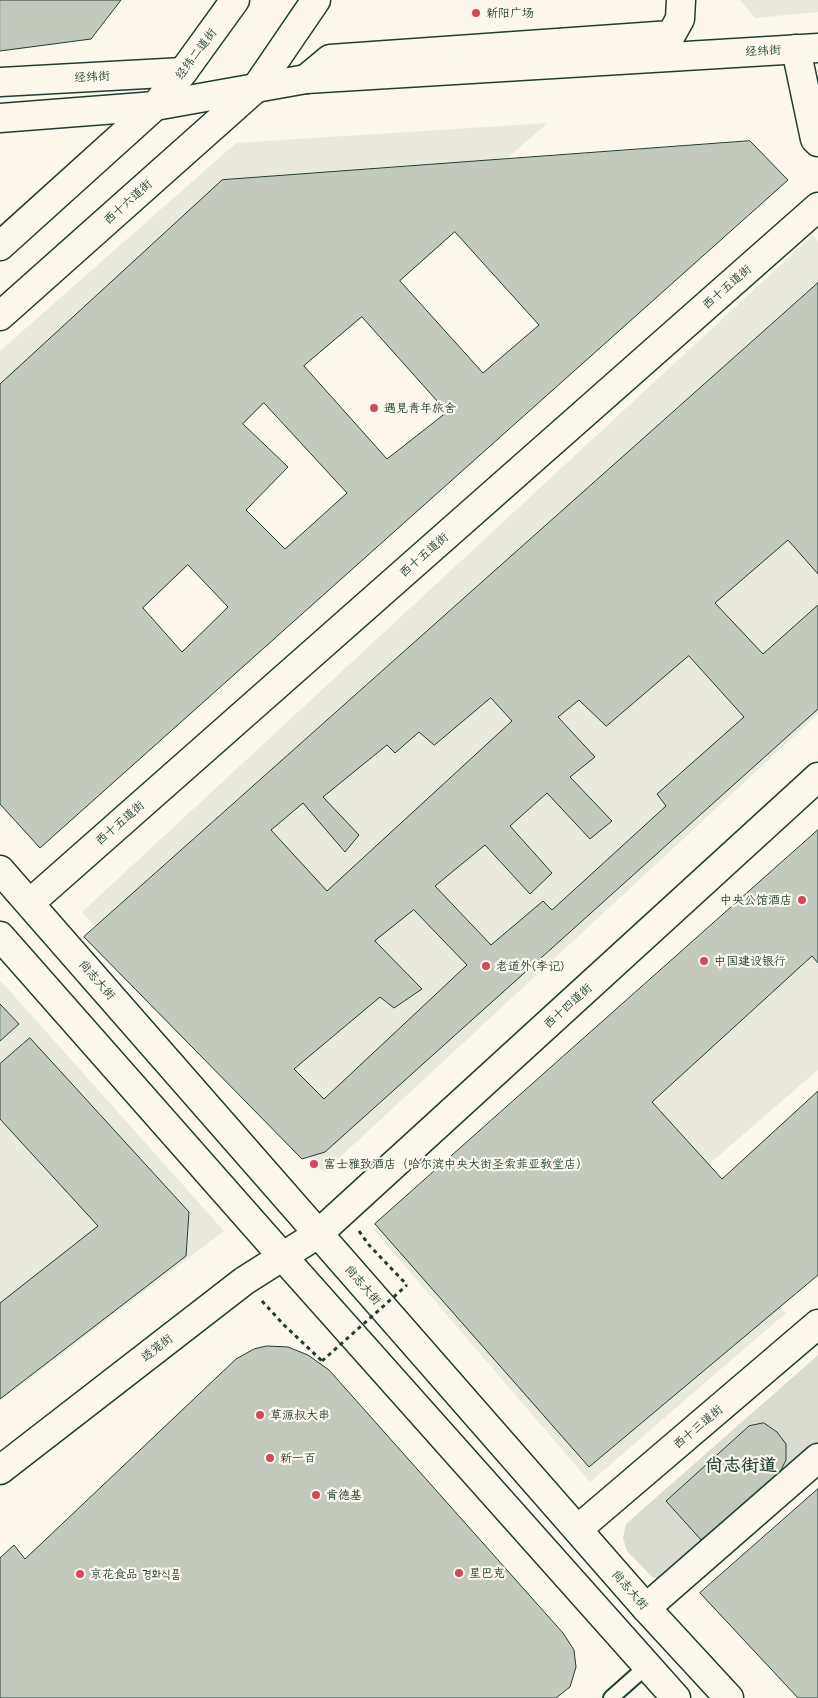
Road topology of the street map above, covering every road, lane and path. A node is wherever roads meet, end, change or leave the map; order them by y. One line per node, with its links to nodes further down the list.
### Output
1 (235, 0): 5 (main road, 经纬二道街)
2 (316, 0): 8 (main road)
3 (681, 0): 6 (main road)
4 (807, 49): 6 (main road, 经纬街); 11 (main road)
5 (183, 72): 7 (main road, 经纬街); 9 (main road, 经纬二道街)
6 (306, 79): 8 (main road, 经纬街)
7 (0, 82)
8 (256, 88): 9 (main road, 经纬街); 14 (main road, 西十六道街)
9 (154, 106): 10 (main road); 13 (main road)
10 (0, 118)
11 (818, 142)
12 (818, 207): 17 (main road, 西十五道街)
13 (0, 246)
14 (0, 316)
15 (818, 777): 19 (main road, 西十四道街)
16 (0, 870): 17 (main road, 尚志大街)
17 (30, 904): 19 (main road, 尚志大街)
18 (0, 936): 21 (main road)
19 (318, 1234): 21 (main road, 透笼街); 26 (main road, 尚志大街)
20 (369, 1245): 23 (path, bridge)
21 (283, 1257): 25 (main road, 透笼街); 28 (main road)
22 (818, 1324): 26 (main road, 西十三道街)
23 (284, 1325)
24 (818, 1458): 27 (main road)
25 (0, 1470)
26 (578, 1529): 27 (main road, 尚志大街)
27 (646, 1608): 31 (main road, 尚志大街)
28 (647, 1666): 29 (lane); 30 (main road)
29 (611, 1698)
30 (676, 1698)
31 (729, 1698)

